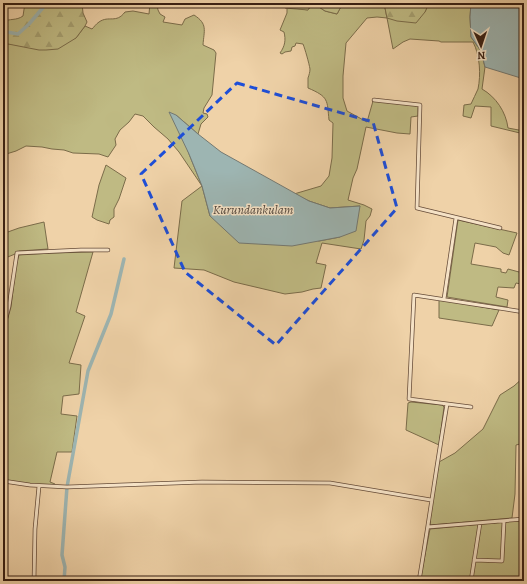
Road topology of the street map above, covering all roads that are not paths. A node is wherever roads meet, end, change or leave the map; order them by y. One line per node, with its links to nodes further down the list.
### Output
1 (374, 100): 2 (street)
2 (456, 218): 3 (street); 5 (street)
3 (500, 228)
4 (108, 250): 7 (street)
5 (444, 299): 6 (street); 8 (street)
6 (524, 312)
7 (3, 329)
8 (447, 404): 9 (street); 12 (street)
9 (471, 407)
10 (3, 481): 11 (street)
11 (40, 486): 12 (street); 18 (street)
12 (431, 500): 16 (street)
13 (524, 519): 14 (street)
14 (504, 521): 15 (street); 17 (street)
15 (480, 523): 16 (street); 17 (street)
16 (428, 527): 19 (street)
17 (474, 560): 20 (street)
18 (34, 581)
19 (419, 581)
20 (471, 581)

